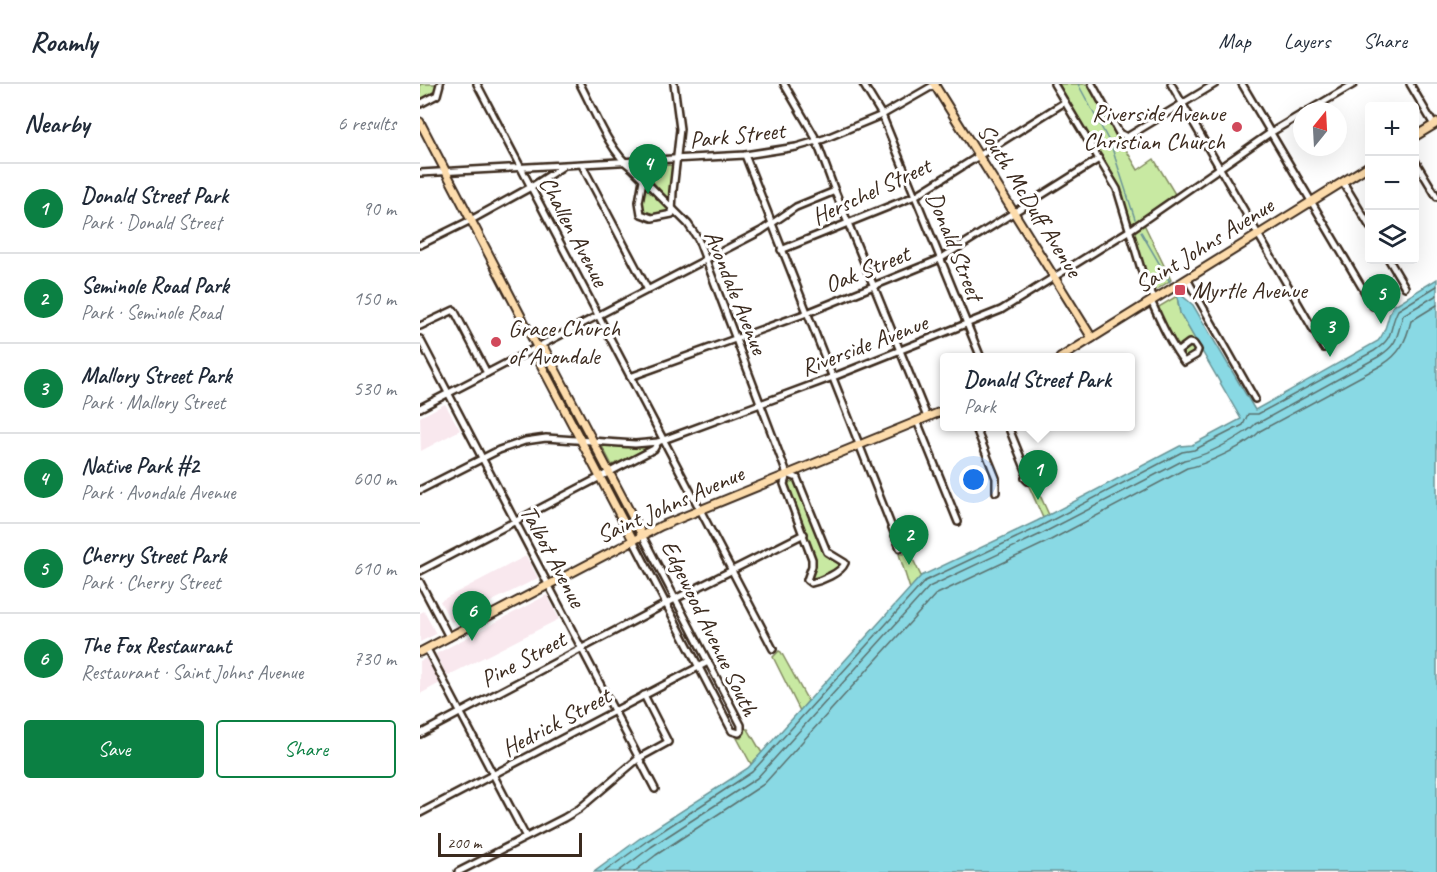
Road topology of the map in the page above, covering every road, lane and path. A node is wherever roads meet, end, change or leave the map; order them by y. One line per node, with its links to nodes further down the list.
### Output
1 (440, 84): 18 (street)
2 (477, 84): 35 (street, Challen Avenue)
3 (580, 84): 30 (street, Avondale Avenue)
4 (784, 84): 25 (street)
5 (863, 84): 19 (street, Donald Street)
6 (935, 84): 19 (street, Park Street); 27 (main road, South McDuff Avenue)
7 (1054, 84): 15 (street)
8 (1092, 84): 17 (street)
9 (1171, 84): 17 (street)
10 (1215, 84): 17 (street)
11 (1242, 84): 23 (street)
12 (1354, 84): 16 (street)
13 (1410, 84): 22 (street)
14 (672, 85): 28 (street)
15 (1065, 102): 27 (street, Herschel Street); 29 (street)
16 (1323, 102)
17 (1183, 103): 33 (street)
18 (420, 104)
19 (882, 115): 25 (street, Park Street); 43 (street, Donald Street)
20 (1293, 119): 23 (street, Riverside Avenue)
21 (420, 122): 38 (main road, Edgewood Avenue South)
22 (1435, 124): 24 (main road)
23 (1270, 133): 33 (street, Riverside Avenue); 45 (street)
24 (1419, 134)
25 (816, 142): 26 (street, Park Street); 42 (street)
26 (745, 155): 28 (street, Park Street); 51 (street)
27 (979, 156): 43 (street, Herschel Street); 47 (main road, South McDuff Avenue)
28 (677, 159): 30 (street, Park Street); 46 (street)
29 (1100, 159): 47 (street, Oak Street); 52 (street)
30 (624, 162): 31 (street, Park Street); 39 (street, Avondale Avenue)
31 (582, 165): 32 (street, Park Street); 63 (street)
32 (563, 166): 35 (street, Park Street); 41 (street)
33 (1220, 167): 52 (street, Riverside Avenue); 53 (street)
34 (1419, 167): 44 (street)
35 (520, 168): 38 (street, Park Street); 41 (street, Challen Avenue)
36 (1365, 168): 40 (main road, Saint Johns Avenue)
37 (420, 172): 38 (street, Park Street)
38 (446, 172): 49 (main road, Edgewood Avenue South)
39 (643, 180): 46 (street, Avondale Avenue); 46 (street)
40 (1343, 182): 45 (main road, Saint Johns Avenue); 48 (street)
41 (531, 186): 49 (street); 67 (street, Challen Avenue)
42 (835, 191): 50 (street); 51 (street)
43 (915, 196): 50 (street, Herschel Street); 57 (street, Donald Street)
44 (1437, 197)
45 (1311, 201): 53 (main road, Saint Johns Avenue); 65 (street)
46 (673, 210): 56 (street, Avondale Avenue)
47 (1014, 213): 57 (street, Oak Street); 59 (main road, South McDuff Avenue)
48 (1365, 219)
49 (471, 220): 54 (street); 73 (main road, Edgewood Avenue South)
50 (848, 223): 55 (street, Herschel Street); 61 (street)
51 (771, 224): 55 (street); 56 (street)
52 (1130, 230): 59 (street, Riverside Avenue); 64 (street)
53 (1259, 234): 60 (main road, Saint Johns Avenue); 74 (street)
54 (420, 245)
55 (781, 250): 66 (street)
56 (707, 259): 63 (street); 70 (street, Avondale Avenue)
57 (940, 259): 61 (street, Oak Street); 68 (street, Donald Street)
58 (1391, 264): 62 (street)
59 (1054, 277): 68 (street, Riverside Avenue); 71 (main road, South McDuff Avenue)
60 (1187, 279): 64 (main road, Saint Johns Avenue); 83 (street)
61 (874, 286): 66 (street, Oak Street); 75 (street)
62 (1405, 287)
63 (648, 290): 67 (street)
64 (1153, 300): 71 (main road, Saint Johns Avenue); 76 (street)
65 (1373, 306)
66 (807, 313): 70 (street, Oak Street); 81 (street)
67 (598, 316): 73 (street); 80 (street, Challen Avenue)
68 (967, 324): 75 (street, Riverside Avenue); 77 (street, Donald Street)
69 (420, 326): 79 (street)
70 (737, 338): 80 (street, Oak Street); 84 (street, Avondale Avenue)
71 (1092, 338): 78 (main road, Saint Johns Avenue)
72 (420, 339): 82 (street, Talbot Avenue)
73 (537, 347): 79 (street); 91 (main road, Edgewood Avenue South); 92 (main road, Edgewood Avenue South)
74 (1324, 348)
75 (900, 351): 81 (street, Riverside Avenue); 87 (street)
76 (1177, 352)
77 (979, 353)
78 (1067, 353)
79 (487, 373): 82 (street)
80 (630, 377): 93 (street, Challen Avenue)
81 (833, 377): 84 (street, Riverside Avenue); 94 (street)
82 (448, 394): 85 (street); 95 (street, Talbot Avenue)
83 (1255, 399)
84 (761, 404): 93 (street, Riverside Avenue); 98 (street, Avondale Avenue)
85 (420, 408)
86 (940, 412): 87 (main road, Saint Johns Avenue)
87 (927, 417): 88 (main road, Saint Johns Avenue)
88 (917, 421): 94 (main road, Saint Johns Avenue); 104 (street)
89 (977, 431): 101 (street)
90 (1010, 431): 97 (street)
91 (580, 439): 92 (street); 95 (street); 99 (main road, Edgewood Avenue South)
92 (592, 441): 93 (street); 96 (main road, Edgewood Avenue South)
93 (661, 441): 96 (street, Riverside Avenue); 102 (street, Challen Avenue)
94 (860, 445): 98 (main road, Saint Johns Avenue); 108 (street)
95 (482, 458): 100 (street); 103 (street, Talbot Avenue)
96 (608, 472): 99 (street, Riverside Avenue); 106 (main road, Edgewood Avenue South)
97 (1027, 473)
98 (788, 474): 102 (main road, Saint Johns Avenue); 105 (street); 105 (street)
99 (600, 477): 103 (street, Riverside Avenue); 107 (main road, Edgewood Avenue South)
100 (420, 490)
101 (996, 492)
102 (700, 509): 106 (main road, Saint Johns Avenue); 110 (street, Challen Avenue)
103 (514, 520): 109 (street, Riverside Avenue); 112 (street, Talbot Avenue)
104 (958, 522)
105 (804, 534): 110 (street, Pine Street)
106 (642, 535): 107 (main road, Saint Johns Avenue); 113 (street, Edgewood Avenue South)
107 (633, 540): 112 (main road, Saint Johns Avenue); 114 (street, Edgewood Avenue South)
108 (900, 548)
109 (420, 571)
110 (732, 571): 113 (street, Pine Street); 117 (street, Challen Avenue)
111 (420, 582): 115 (street)
112 (548, 585): 115 (main road, Saint Johns Avenue); 116 (street, Talbot Avenue)
113 (675, 599): 114 (street, Pine Street); 119 (street, Edgewood Avenue South)
114 (666, 605): 116 (street, Pine Street); 120 (street, Edgewood Avenue South)
115 (449, 637): 118 (main road, Saint Johns Avenue)
116 (582, 649): 122 (street, Talbot Avenue); 123 (street, Pine Street)
117 (773, 649)
118 (423, 650): 123 (street)
119 (708, 662): 120 (street, Hedrick Street); 120 (street, Edgewood Avenue South)
120 (699, 667): 121 (street, Hedrick Street)
121 (644, 695): 122 (street, Hedrick Street); 125 (street)
122 (614, 711): 125 (street, Talbot Avenue); 126 (street, Hedrick Street)
123 (460, 713): 124 (street, Pine Street); 126 (street)
124 (420, 734)
125 (639, 758): 127 (street, Talbot Avenue); 129 (street)
126 (493, 775): 128 (street, Hedrick Street); 129 (street)
127 (655, 789)
128 (420, 813)
129 (526, 837): 130 (street)
130 (458, 872)

